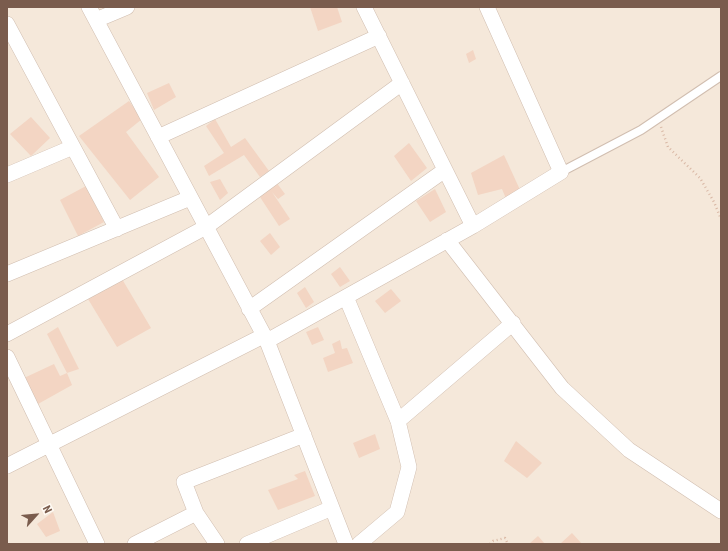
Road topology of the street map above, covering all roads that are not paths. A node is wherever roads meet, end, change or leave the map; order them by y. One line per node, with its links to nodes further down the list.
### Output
1 (127, 7): 4 (street)
2 (364, 7): 6 (street)
3 (487, 7): 12 (street)
4 (92, 13): 9 (street)
5 (7, 24): 10 (street)
6 (379, 36): 8 (street); 9 (street)
7 (721, 76): 12 (lane)
8 (402, 83): 11 (street); 16 (street)
9 (158, 137): 14 (street)
10 (73, 147): 13 (street); 17 (street)
11 (445, 170): 15 (street); 21 (street)
12 (561, 172): 15 (street)
13 (7, 175)
14 (190, 198): 16 (street); 17 (street)
15 (472, 226): 18 (street)
16 (206, 227): 21 (street); 23 (street)
17 (117, 229): 19 (street)
18 (447, 240): 20 (street); 22 (street)
19 (7, 274)
20 (346, 297): 24 (street); 26 (street)
21 (249, 309): 24 (street)
22 (513, 323): 26 (street); 31 (street)
23 (7, 334)
24 (265, 339): 27 (street); 28 (street)
25 (7, 357): 28 (street)
26 (398, 421): 38 (street)
27 (304, 435): 30 (street); 32 (street)
28 (49, 445): 29 (street); 33 (street)
29 (7, 466)
30 (332, 508): 36 (street); 37 (street)
31 (721, 511)
32 (196, 513): 34 (street); 35 (street)
33 (96, 544)
34 (136, 544)
35 (217, 544)
36 (247, 544)
37 (346, 544)
38 (359, 544)

